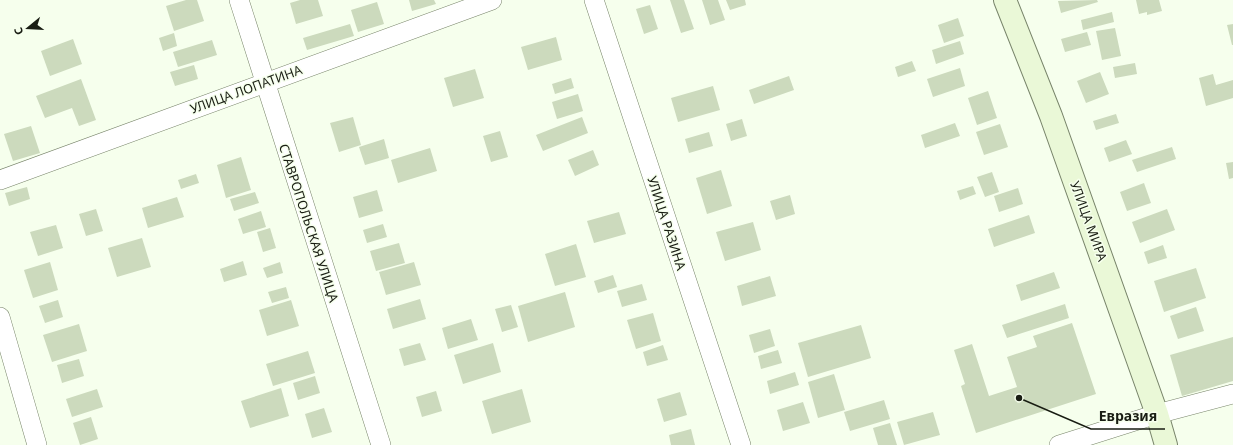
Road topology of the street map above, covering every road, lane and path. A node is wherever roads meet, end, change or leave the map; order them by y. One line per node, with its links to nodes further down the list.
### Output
1 (239, 0): 5 (street, СТАВРОПОЛЬСКАЯ УЛИЦА)
2 (492, 0): 5 (street, УЛИЦА ЛОПАТИНА)
3 (594, 0): 12 (street, УЛИЦА РАЗИНА)
4 (1005, 0): 9 (main road, УЛИЦА МИРА)
5 (264, 82): 6 (street, УЛИЦА ЛОПАТИНА); 11 (street, СТАВРОПОЛЬСКАЯ УЛИЦА)
6 (0, 180)
7 (0, 317): 10 (street)
8 (1233, 394): 9 (street)
9 (1157, 414): 13 (street); 14 (main road, УЛИЦА МИРА)
10 (37, 445)
11 (381, 445)
12 (741, 445)
13 (1059, 445)
14 (1166, 445)

